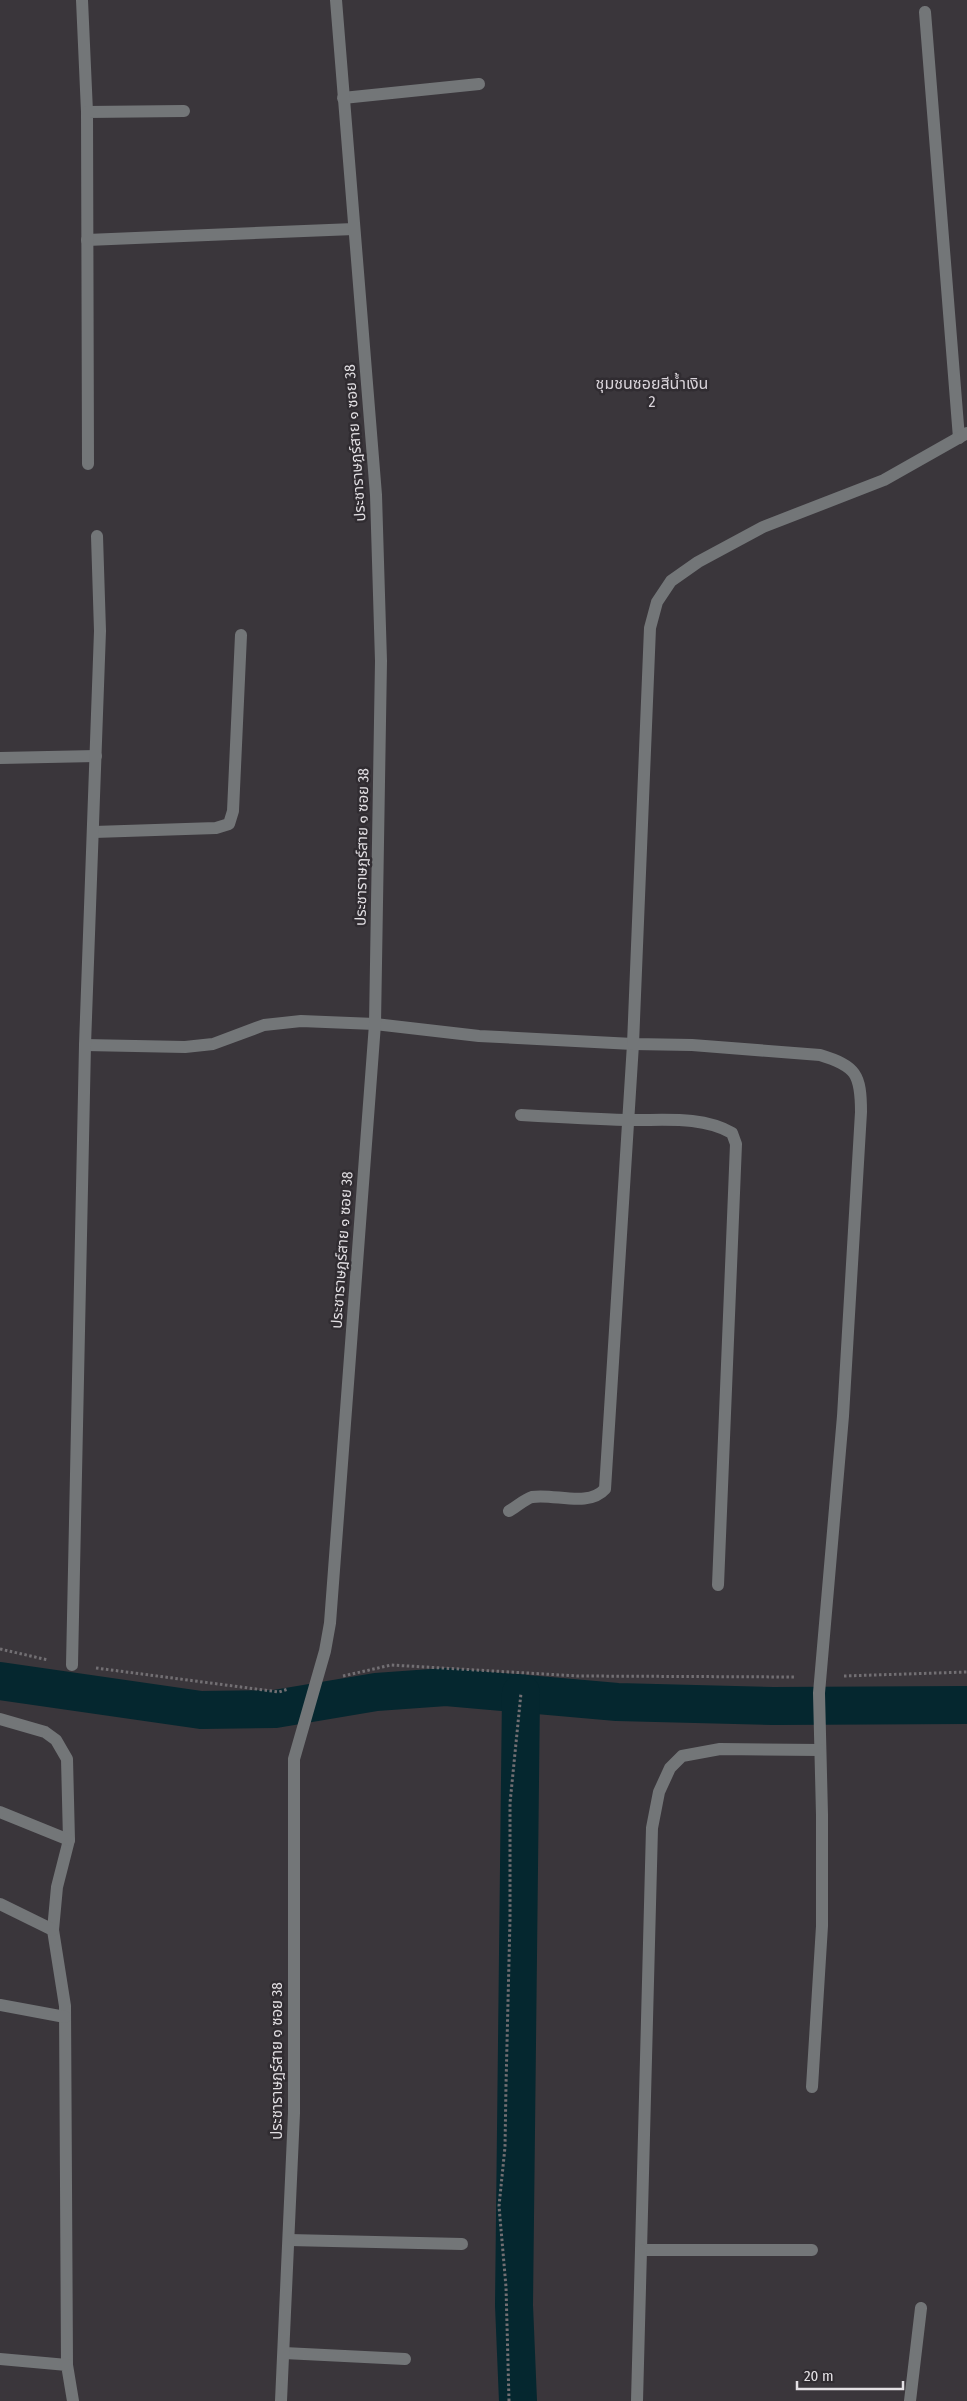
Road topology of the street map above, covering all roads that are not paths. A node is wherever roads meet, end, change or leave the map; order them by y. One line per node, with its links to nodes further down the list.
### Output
1 (82, 0): 7 (street)
2 (336, 0): 5 (street, ประชาราษฎร์สาย ๑ ซอย 38)
3 (925, 12): 10 (street)
4 (479, 84): 5 (street)
5 (343, 98): 8 (street, ประชาราษฎร์สาย ๑ ซอย 38)
6 (184, 110): 7 (street)
7 (86, 112): 9 (street)
8 (354, 229): 9 (street); 17 (street, ประชาราษฎร์สาย ๑ ซอย 38)
9 (87, 240): 11 (street)
10 (963, 435): 18 (street)
11 (88, 464)
12 (97, 536): 14 (street)
13 (241, 635): 16 (street)
14 (96, 756): 15 (street); 16 (street)
15 (0, 758)
16 (94, 832): 19 (street)
17 (375, 1024): 18 (street); 19 (street); 34 (street, ประชาราษฎร์สาย ๑ ซอย 38)
18 (633, 1044): 21 (street); 26 (street)
19 (85, 1045): 24 (street)
20 (521, 1115): 21 (street)
21 (628, 1120): 22 (street); 23 (street)
22 (509, 1511)
23 (718, 1585)
24 (72, 1665)
25 (0, 1719): 28 (street)
26 (820, 1750): 33 (street); 36 (street)
27 (0, 1812): 28 (street)
28 (69, 1840): 30 (street)
29 (0, 1904): 30 (street)
30 (53, 1930): 32 (street)
31 (0, 2006): 32 (street)
32 (65, 2017): 42 (street)
33 (812, 2087)
34 (288, 2240): 35 (street); 39 (street, ประชาราษฎร์สาย ๑ ซอย 38)
35 (462, 2244)
36 (641, 2250): 37 (street); 45 (street)
37 (812, 2250)
38 (921, 2308): 46 (street)
39 (284, 2353): 41 (street); 44 (street, ประชาราษฎร์สาย ๑ ซอย 38)
40 (0, 2359): 42 (street)
41 (405, 2359)
42 (67, 2365): 43 (street)
43 (73, 2401)
44 (281, 2401)
45 (637, 2401)
46 (910, 2401)

